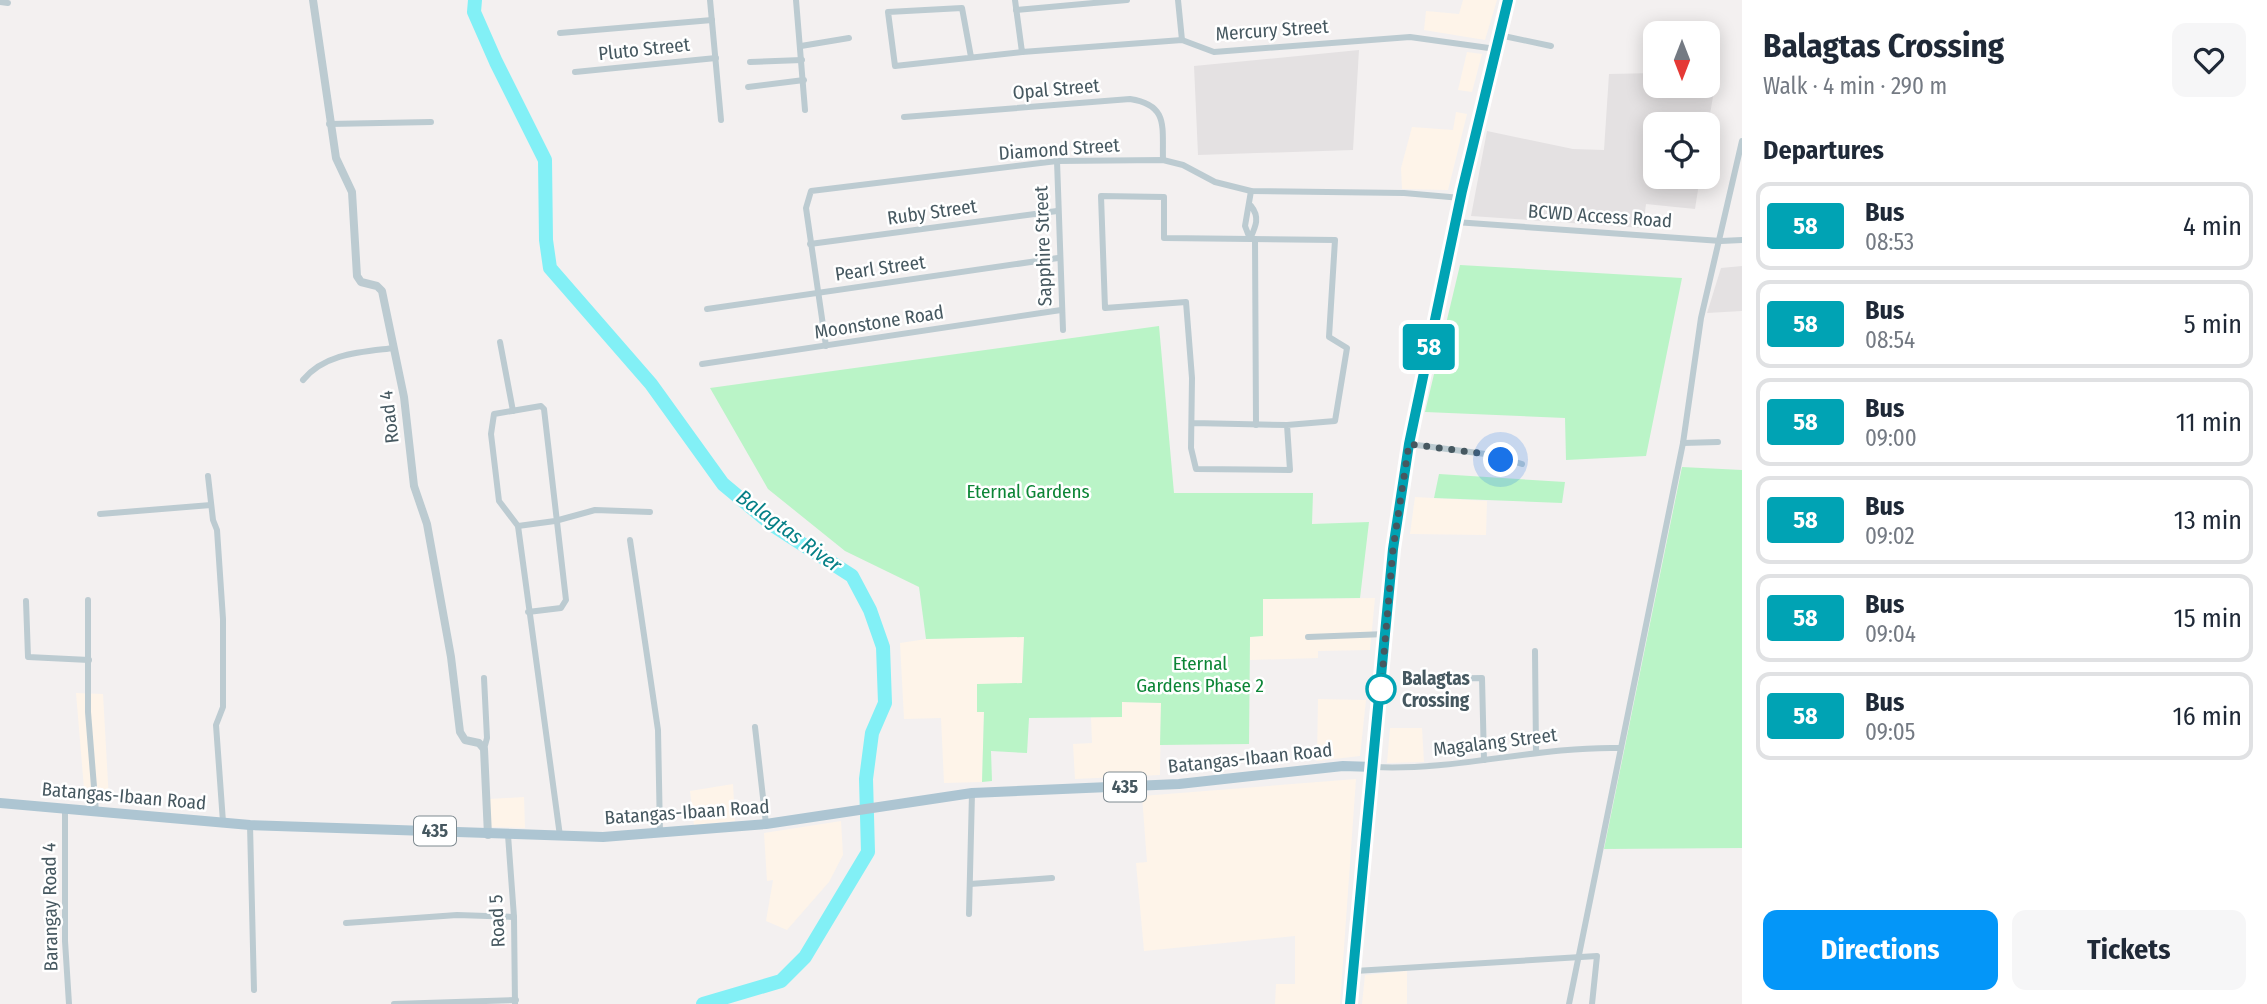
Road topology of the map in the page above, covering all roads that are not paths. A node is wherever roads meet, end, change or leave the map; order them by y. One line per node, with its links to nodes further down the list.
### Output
1 (313, 0): 29 (street, Road 4)
2 (710, 0): 9 (street)
3 (796, 0): 14 (street)
4 (1015, 0): 8 (street)
5 (1127, 0): 8 (street)
6 (1178, 0): 13 (street)
7 (1508, 0): 11 (main road)
8 (1016, 10): 17 (street)
9 (712, 20): 10 (street); 19 (street)
10 (560, 33)
11 (1499, 35): 15 (street); 16 (main road)
12 (849, 38): 14 (street)
13 (1182, 40): 16 (street, Mercury Street); 17 (street, Mercury Street)
14 (801, 46): 20 (street)
15 (1551, 46)
16 (1496, 49): 34 (main road)
17 (1022, 52): 18 (street, Mercury Street)
18 (971, 57): 18 (street, Mercury Street)
19 (716, 58): 22 (street, Pluto Street); 27 (street)
20 (802, 60): 21 (street); 23 (street)
21 (750, 62)
22 (575, 72)
23 (804, 80): 24 (street); 25 (street)
24 (748, 88)
25 (806, 110)
26 (904, 117): 31 (street, Opal Street)
27 (721, 120)
28 (431, 122): 29 (street)
29 (329, 124): 48 (street, Road 4)
30 (1742, 141): 39 (street)
31 (1163, 160): 32 (street, Diamond Street); 33 (street, Diamond Street)
32 (1057, 161): 35 (street, Sapphire Street); 40 (street, Diamond Street)
33 (1251, 191): 34 (street, Diamond Street); 37 (street)
34 (1461, 198): 36 (main road)
35 (1057, 211): 40 (street, Ruby Street); 41 (street, Sapphire Street)
36 (1455, 222): 39 (street, BCWD Access Road); 57 (main road)
37 (1252, 239): 52 (street); 53 (street); 54 (street)
38 (1742, 240): 39 (street, BCWD Access Road)
39 (1721, 241): 56 (street)
40 (810, 244): 42 (street, Diamond Street)
41 (1058, 258): 42 (street, Pearl Street); 44 (street, Sapphire Street)
42 (818, 293): 43 (street, Pearl Street); 47 (street, Diamond Street)
43 (707, 309)
44 (1061, 310): 45 (street, Sapphire Street); 47 (street, Moonstone Road)
45 (1063, 330)
46 (500, 342): 51 (street)
47 (826, 346): 49 (street, Moonstone Road)
48 (394, 348): 50 (street); 77 (street, Road 4)
49 (702, 364)
50 (303, 380)
51 (513, 411): 63 (street); 64 (street)
52 (1193, 423): 53 (street); 54 (street)
53 (1256, 425): 54 (street)
54 (1287, 425)
55 (1718, 442): 56 (street)
56 (1683, 443): 76 (street)
57 (1409, 444): 58 (street); 69 (main road)
58 (1522, 464)
59 (208, 476): 60 (street)
60 (211, 505): 62 (street); 85 (street)
61 (650, 512): 63 (street)
62 (100, 514)
63 (555, 521): 64 (street); 68 (street)
64 (518, 526): 68 (street)
65 (630, 540): 88 (street)
66 (88, 600): 72 (street)
67 (26, 601): 72 (street)
68 (528, 612): 91 (street)
69 (1386, 634): 70 (street); 80 (main road)
70 (1308, 637)
71 (1535, 651): 78 (street)
72 (89, 660): 84 (street)
73 (484, 678): 77 (street)
74 (1427, 678): 79 (street)
75 (755, 727): 86 (street)
76 (1620, 748): 78 (street, Magalang Street); 97 (street)
77 (484, 749): 89 (street)
78 (1536, 752): 79 (street, Magalang Street)
79 (1484, 760): 80 (street, Magalang Street)
80 (1374, 766): 81 (main road, Batangas-Ibaan Road / 435); 98 (main road)
81 (972, 793): 86 (main road, Batangas-Ibaan Road / 435); 93 (street)
82 (0, 803): 83 (main road, Batangas-Ibaan Road / 435)
83 (65, 810): 84 (main road, Batangas-Ibaan Road / 435); 101 (street, Barangay Road 4)
84 (96, 812): 85 (main road, Batangas-Ibaan Road / 435)
85 (223, 822): 87 (main road, Batangas-Ibaan Road / 435)
86 (765, 824): 88 (main road, Batangas-Ibaan Road / 435)
87 (250, 825): 89 (main road, Batangas-Ibaan Road / 435); 99 (street)
88 (660, 834): 91 (main road, Batangas-Ibaan Road / 435)
89 (488, 835): 90 (main road, Batangas-Ibaan Road / 435)
90 (508, 835): 91 (main road, Batangas-Ibaan Road / 435); 95 (street, Road 5)
91 (560, 836)
92 (1052, 878): 93 (street)
93 (970, 884): 94 (street)
94 (969, 914)
95 (514, 917): 96 (street); 100 (street, Road 5)
96 (346, 923)
97 (1579, 956): 98 (street); 104 (street); 105 (street)
98 (1355, 971): 103 (main road)
99 (254, 990)
100 (515, 1002): 102 (street)
101 (69, 1004)
102 (394, 1004)
103 (1350, 1004)
104 (1569, 1004)
105 (1592, 1004)

